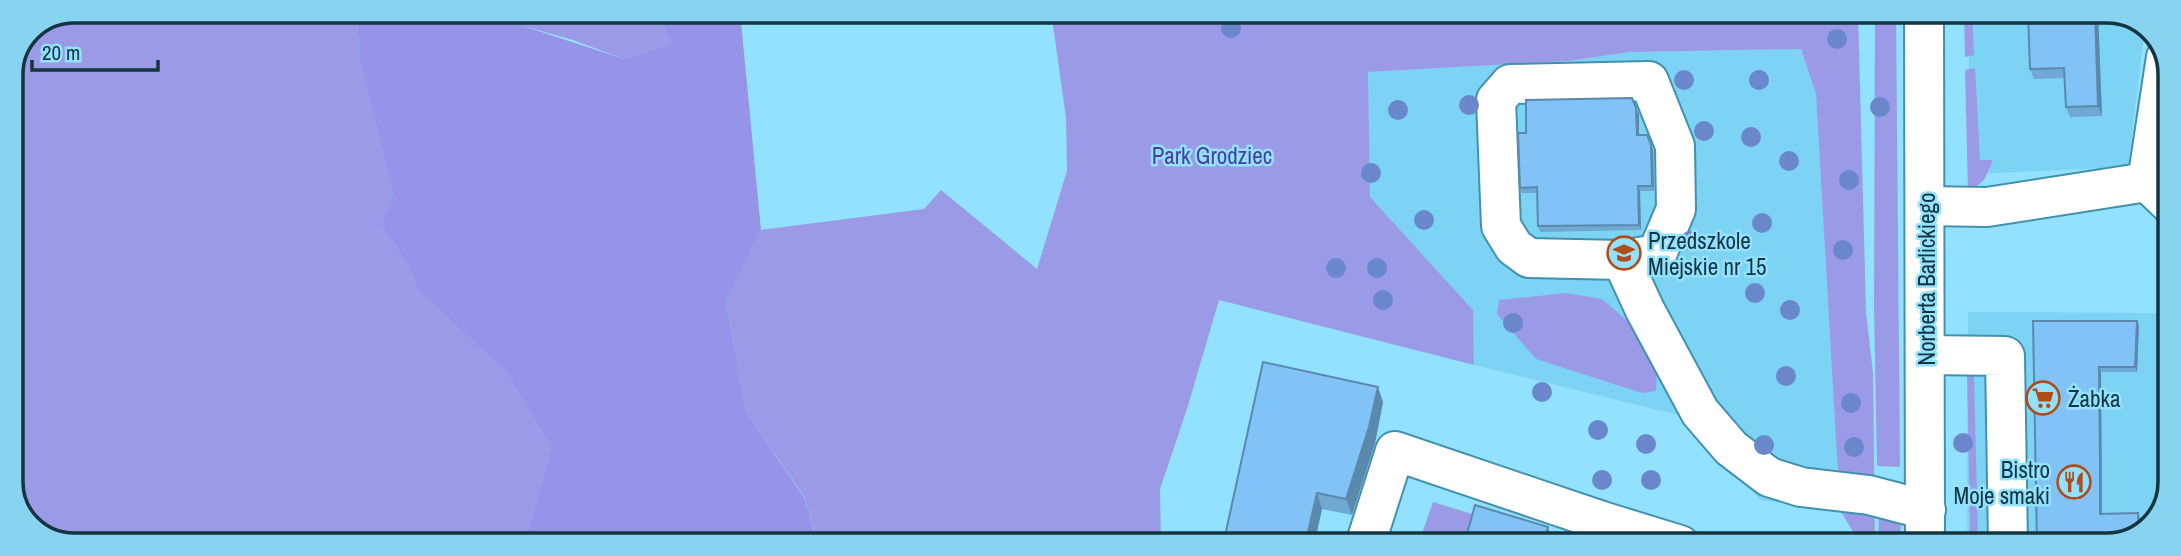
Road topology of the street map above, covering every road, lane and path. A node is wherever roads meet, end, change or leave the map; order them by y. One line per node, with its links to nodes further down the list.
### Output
1 (1924, 23): 3 (street, Norberta Barlickiego)
2 (2158, 193): 3 (street)
3 (1926, 206): 5 (street, Norberta Barlickiego)
4 (1622, 260): 4 (street); 6 (street)
5 (1926, 355): 6 (street, Norberta Barlickiego); 9 (street)
6 (1925, 528)
7 (1369, 533): 8 (street)
8 (1598, 533)
9 (2008, 533)

